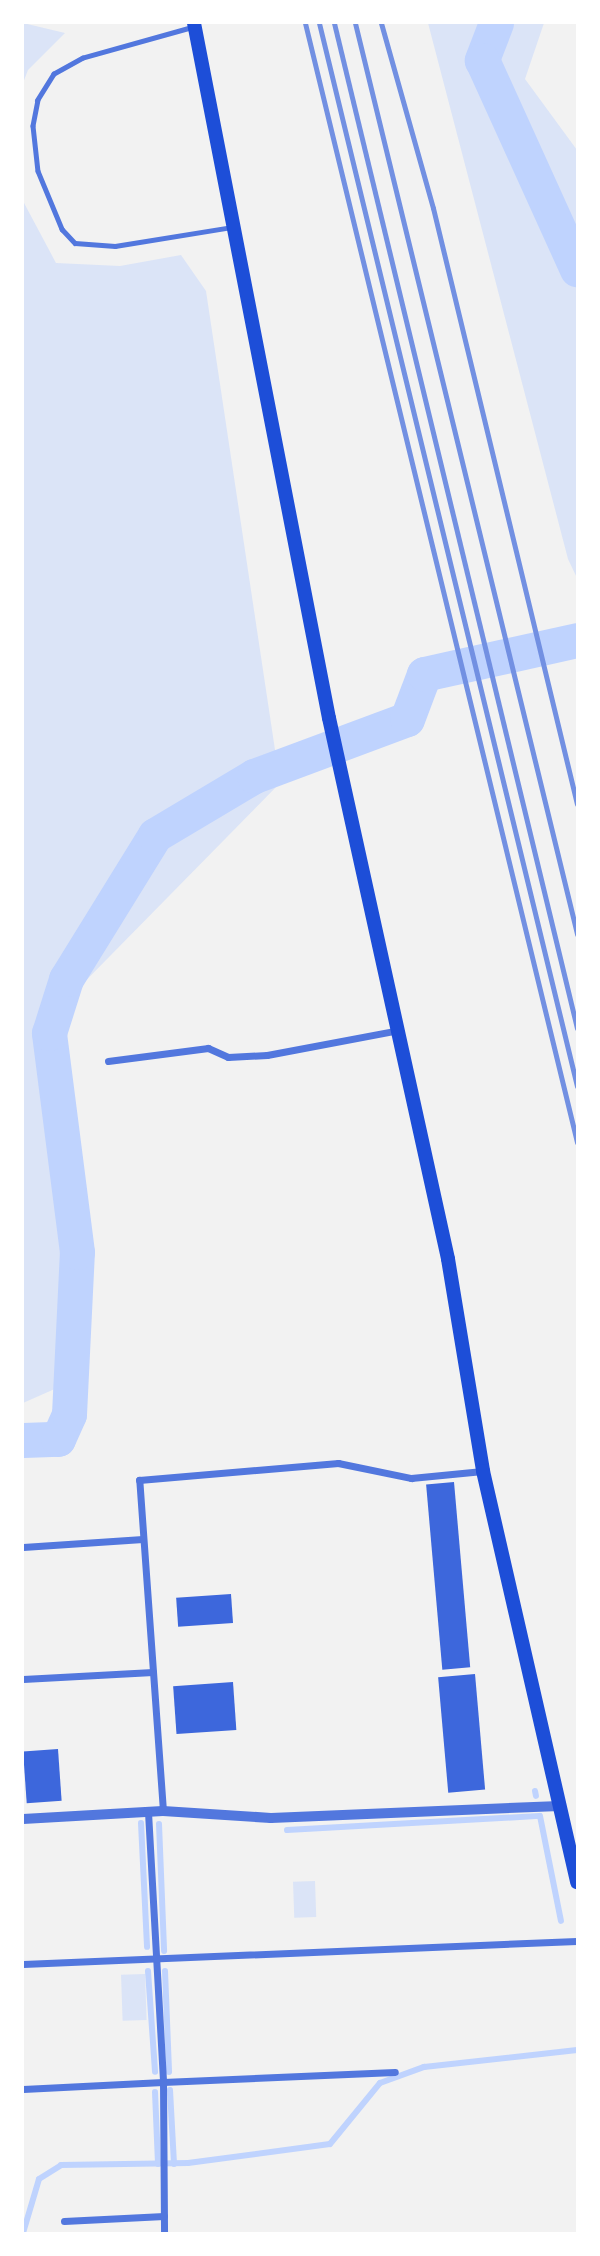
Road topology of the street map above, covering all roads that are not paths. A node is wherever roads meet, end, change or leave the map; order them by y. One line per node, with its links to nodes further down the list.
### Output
1 (194, 25): 2 (highway); 2 (lane)
2 (232, 227): 3 (highway)
3 (399, 1030): 4 (street); 5 (highway)
4 (108, 1061)
5 (483, 1471): 6 (street); 10 (highway)
6 (143, 1539): 7 (street); 8 (street)
7 (23, 1546)
8 (153, 1672): 9 (street); 11 (street)
9 (23, 1679)
10 (560, 1806): 11 (street); 14 (highway)
11 (163, 1811): 12 (street)
12 (148, 1812): 13 (street); 16 (street)
13 (23, 1819)
14 (577, 1882)
15 (577, 1941): 16 (street)
16 (156, 1958): 17 (street); 19 (street)
17 (23, 1964)
18 (395, 2072): 19 (street)
19 (163, 2082): 20 (street); 21 (street)
20 (23, 2090)
21 (164, 2216): 22 (street); 23 (street)
22 (64, 2221)
23 (164, 2233)

